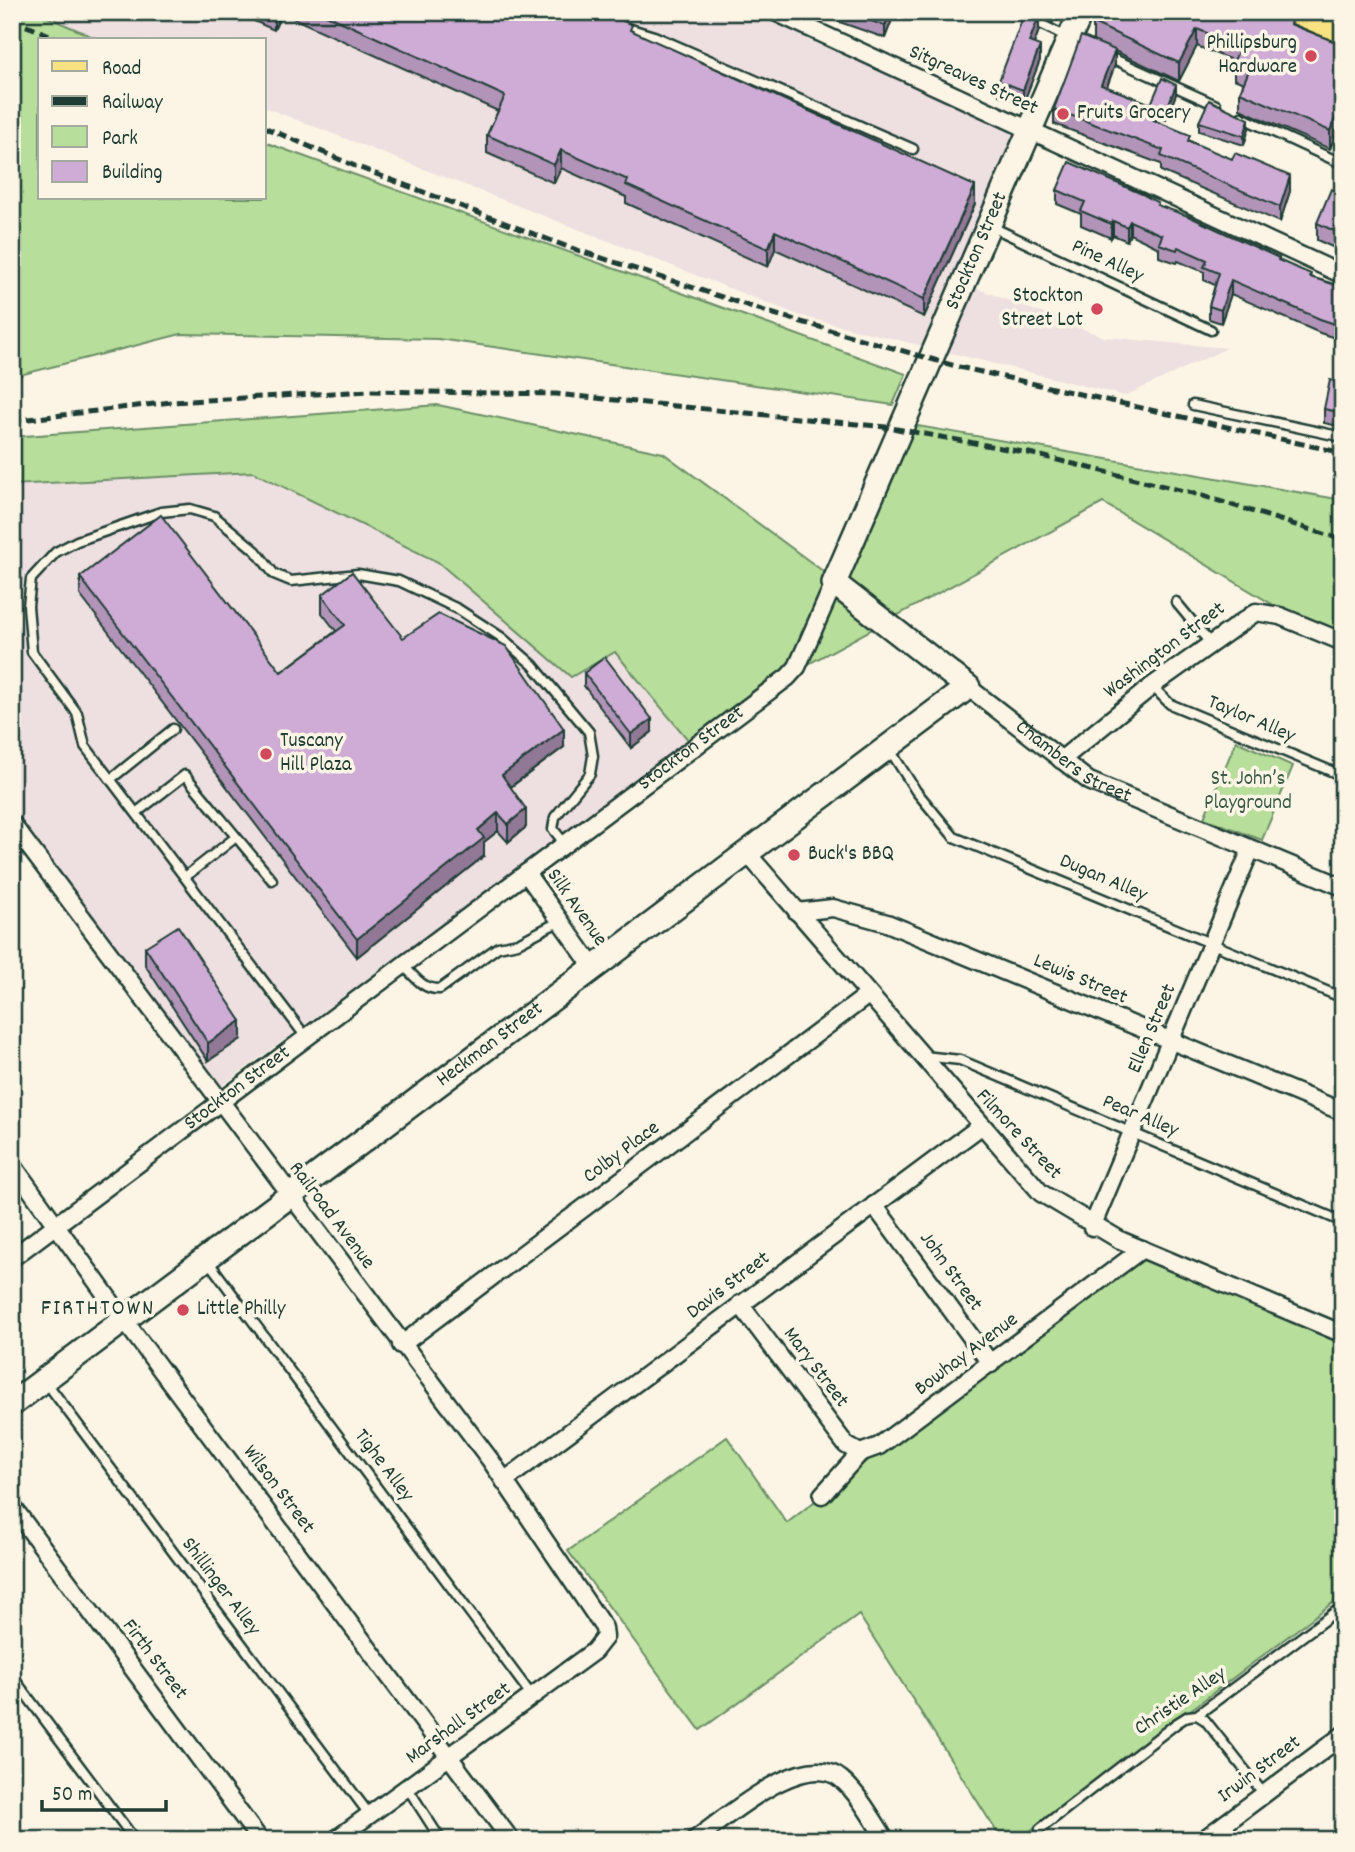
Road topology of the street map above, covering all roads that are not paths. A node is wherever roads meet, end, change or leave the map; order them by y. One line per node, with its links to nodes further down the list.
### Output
1 (775, 12): 11 (street, Sitgreaves Street)
2 (1016, 12): 7 (lane)
3 (1081, 12): 7 (street, Stockton Street)
4 (1288, 12): 6 (main road)
5 (618, 25): 12 (lane)
6 (1343, 38)
7 (1075, 41): 11 (street, Stockton Street)
8 (1093, 49): 9 (lane)
9 (1224, 109)
10 (1236, 114): 13 (lane)
11 (1031, 131): 14 (street, Stockton Street); 15 (street, Sitgreaves Street)
12 (913, 149)
13 (1343, 164)
14 (988, 225): 16 (lane, Pine Alley); 19 (street, Stockton Street)
15 (1343, 275)
16 (1211, 330)
17 (1193, 405): 18 (lane)
18 (1343, 437)
19 (834, 583): 24 (street, Chambers Street); 33 (street, Stockton Street)
20 (1176, 602): 22 (lane)
21 (1343, 642): 22 (street, Washington Street)
22 (1210, 643): 23 (street, Washington Street)
23 (1152, 686): 27 (street, Washington Street); 28 (lane, Taylor Alley)
24 (968, 687): 26 (street, Heckman Street); 27 (street, Chambers Street)
25 (173, 729): 29 (lane)
26 (888, 746): 35 (street, Heckman Street); 42 (lane, Dugan Alley)
27 (1061, 760): 34 (street, Chambers Street)
28 (1343, 776)
29 (111, 779): 30 (lane); 33 (lane)
30 (136, 813): 32 (lane); 37 (lane)
31 (12, 824): 50 (street, Railroad Avenue)
32 (236, 837): 37 (lane); 38 (lane)
33 (565, 844): 36 (street, Stockton Street)
34 (1251, 849): 39 (street, Chambers Street); 42 (street, Ellen Street)
35 (747, 853): 40 (street, Filmore Street); 44 (street, Heckman Street)
36 (526, 873): 41 (street, Silk Avenue); 43 (street, Stockton Street)
37 (185, 877): 47 (lane)
38 (272, 880)
39 (1343, 887)
40 (797, 912): 45 (street, Filmore Street); 48 (street, Lewis Street)
41 (560, 921): 43 (lane); 44 (street, Silk Avenue)
42 (1212, 945): 46 (lane, Dugan Alley); 48 (street, Ellen Street)
43 (403, 965): 47 (street, Stockton Street)
44 (593, 967): 55 (street, Heckman Street)
45 (868, 995): 49 (street, Filmore Street); 66 (street, Colby Place)
46 (1343, 998)
47 (306, 1037): 50 (street, Stockton Street)
48 (1171, 1041): 51 (street, Lewis Street); 53 (street, Ellen Street)
49 (920, 1057): 52 (street, Filmore Street); 53 (lane, Pear Alley)
50 (220, 1102): 55 (street, Railroad Avenue); 58 (street, Stockton Street)
51 (1343, 1112)
52 (981, 1126): 56 (street, Davis Street); 59 (street, Filmore Street)
53 (1132, 1133): 57 (lane, Pear Alley); 59 (street, Ellen Street)
54 (12, 1164): 58 (street, Wilson Street)
55 (288, 1194): 61 (street, Heckman Street); 66 (street, Railroad Avenue)
56 (874, 1205): 63 (street, Davis Street); 67 (street, John Street)
57 (1343, 1222)
58 (57, 1225): 62 (street, Stockton Street); 64 (street, Wilson Street)
59 (1092, 1227): 60 (street, Filmore Street)
60 (1142, 1249): 65 (street, Filmore Street); 67 (street, Bowhay Avenue)
61 (206, 1257): 64 (street, Heckman Street); 77 (lane, Tighe Alley)
62 (12, 1258)
63 (740, 1304): 70 (street, Mary Street); 71 (street, Davis Street)
64 (124, 1320): 68 (street, Heckman Street); 80 (street, Wilson Street)
65 (1343, 1334)
66 (401, 1345): 71 (street, Railroad Avenue)
67 (991, 1364): 70 (street, Bowhay Avenue)
68 (44, 1379): 69 (street, Heckman Street); 83 (lane, Shillinger Alley)
69 (12, 1404)
70 (860, 1453): 72 (street, Bowhay Avenue)
71 (504, 1480): 75 (street, Railroad Avenue)
72 (822, 1495)
73 (12, 1506): 86 (street, Firth Street)
74 (1343, 1606): 78 (lane, Christie Alley)
75 (604, 1639): 77 (street, Marshall Street)
76 (12, 1676): 85 (lane)
77 (532, 1696): 80 (street, Marshall Street)
78 (1197, 1715): 82 (lane); 84 (lane, Christie Alley)
79 (1343, 1735): 82 (street, Irwin Street)
80 (450, 1756): 81 (street, Marshall Street); 89 (street, Wilson Street)
81 (407, 1787): 83 (street, Marshall Street); 88 (lane)
82 (1264, 1794): 92 (street, Irwin Street)
83 (369, 1814): 87 (street, Marshall Street)
84 (1040, 1829)
85 (135, 1840)
86 (260, 1840)
87 (335, 1840)
88 (441, 1840)
89 (511, 1840)
90 (694, 1840): 91 (street)
91 (886, 1840)
92 (1204, 1840)

